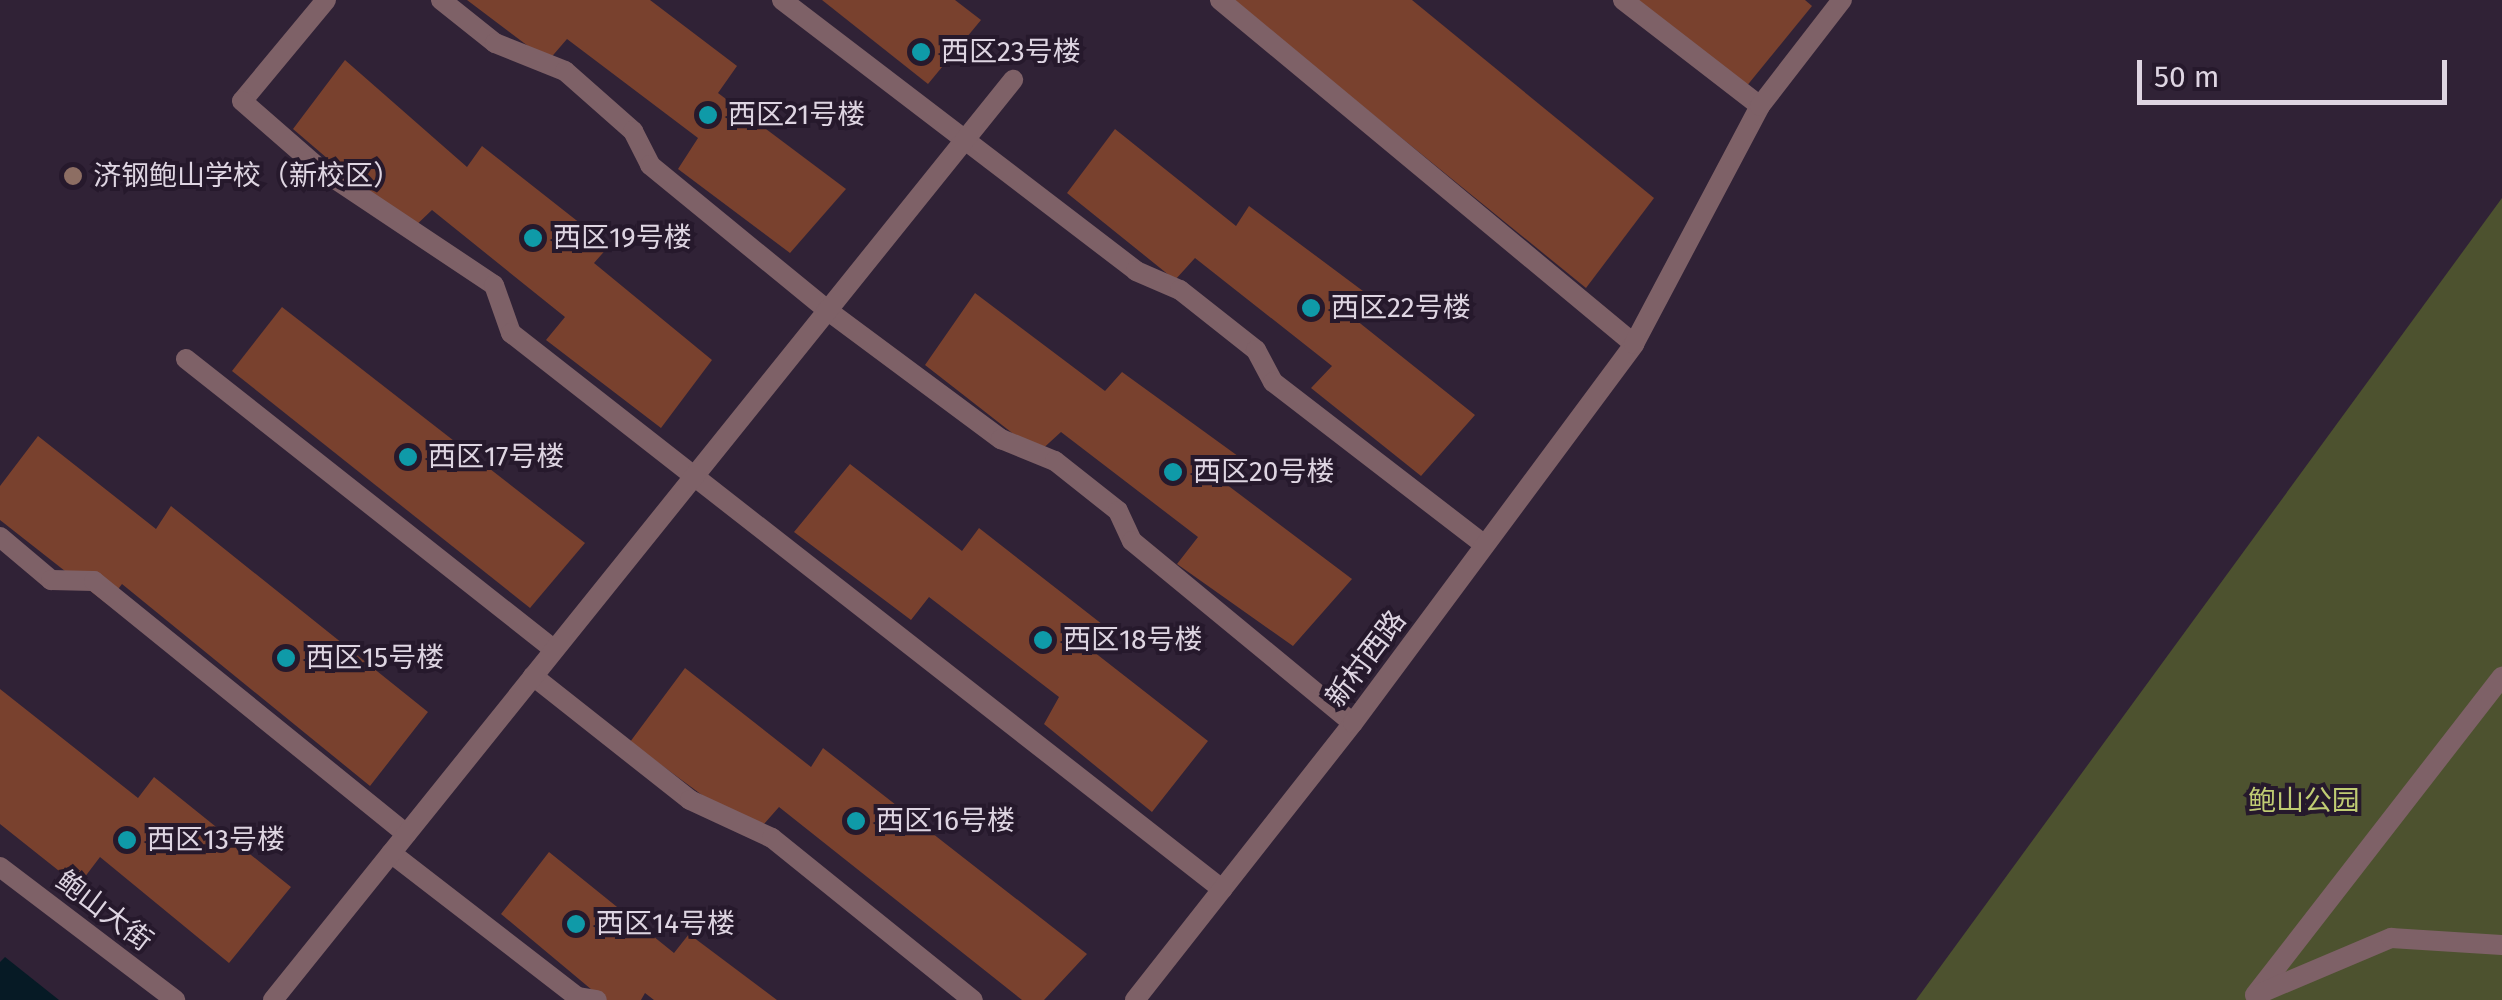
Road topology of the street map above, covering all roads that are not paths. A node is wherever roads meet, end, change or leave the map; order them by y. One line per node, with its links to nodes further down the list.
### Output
1 (326, 0): 13 (street)
2 (441, 0): 10 (street)
3 (782, 0): 9 (street)
4 (1220, 0): 11 (street)
5 (1623, 0): 8 (street)
6 (1842, 0): 8 (street, 新村西路)
7 (1012, 80): 9 (street)
8 (1760, 106): 11 (street, 新村西路)
9 (963, 142): 10 (street); 15 (street)
10 (827, 310): 13 (street); 19 (street)
11 (1634, 344): 15 (street, 新村西路)
12 (186, 359): 16 (street)
13 (696, 474): 16 (street); 23 (street)
14 (0, 537): 20 (street)
15 (1485, 546): 19 (street, 新村西路)
16 (554, 650): 17 (street)
17 (533, 676): 20 (street); 29 (street)
18 (2502, 676): 25 (street)
19 (1353, 723): 23 (street, 新村西路)
20 (406, 834): 21 (street)
21 (391, 852): 27 (street); 28 (street)
22 (0, 866): 26 (street, 鲍山大街)
23 (1222, 890): 30 (street, 新村西路)
24 (2502, 945): 25 (street)
25 (2254, 997)
26 (175, 1000)
27 (272, 1000)
28 (598, 1000)
29 (973, 1000)
30 (1135, 1000)

